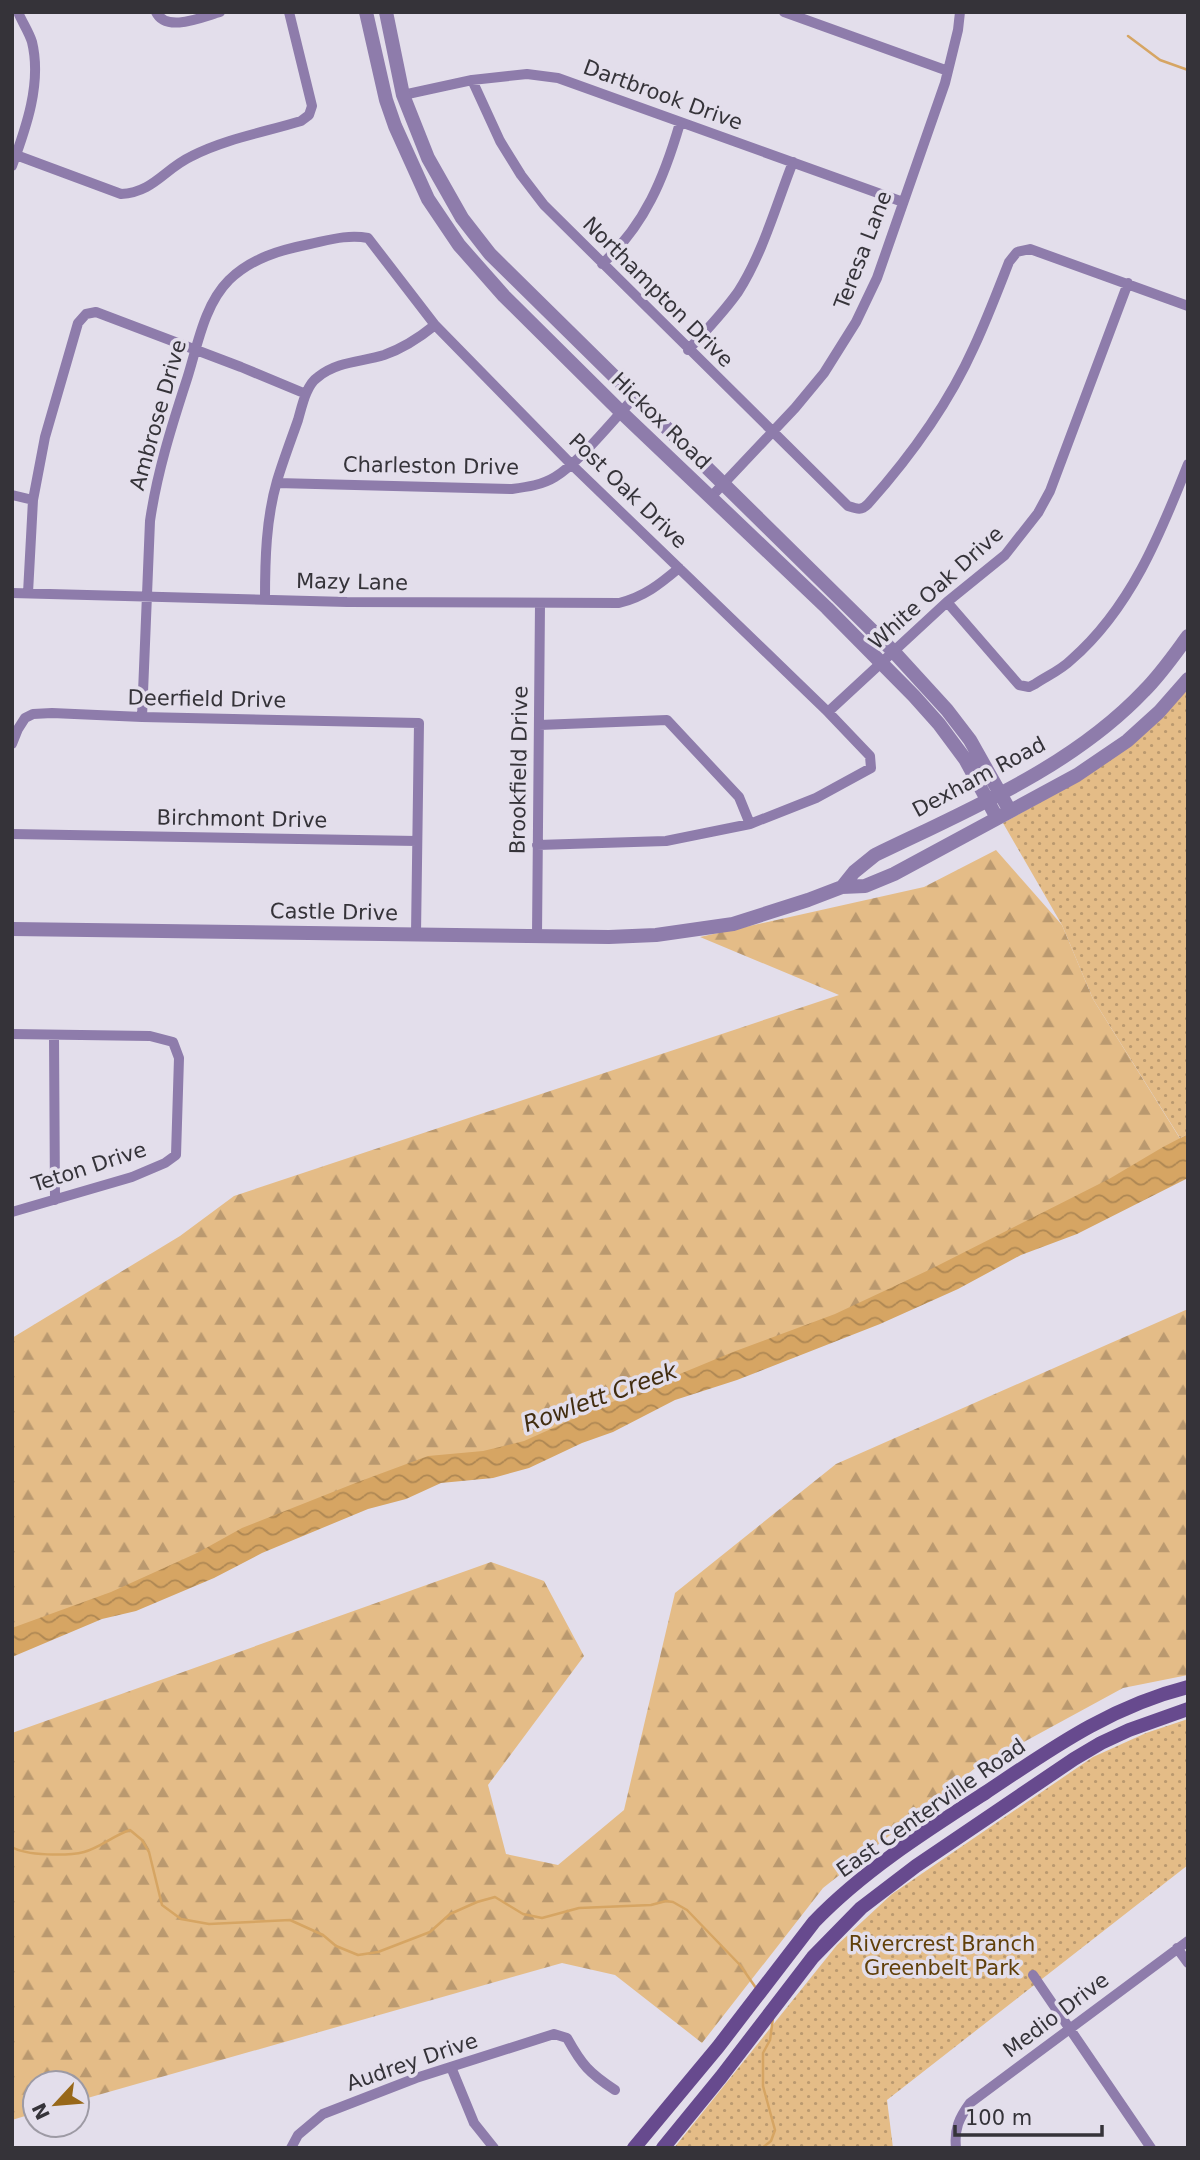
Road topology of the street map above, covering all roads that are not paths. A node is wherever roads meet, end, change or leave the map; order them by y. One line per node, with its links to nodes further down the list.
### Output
1 (18, 12): 13 (street)
2 (156, 12): 3 (street)
3 (220, 12)
4 (289, 12): 13 (street)
5 (366, 12): 25 (street, Hickox Road)
6 (386, 12): 11 (street, Hickox Road)
7 (786, 12): 9 (street)
8 (960, 12): 9 (street, Teresa Lane)
9 (948, 71): 15 (street, Teresa Lane)
10 (472, 80): 11 (street, Dartbrook Drive); 12 (street, Dartbrook Drive); 17 (street, Northampton Drive)
11 (403, 95): 24 (street, Hickox Road)
12 (680, 123): 14 (street, Dartbrook Drive); 17 (street)
13 (14, 160)
14 (793, 162): 15 (street, Dartbrook Drive); 22 (street)
15 (903, 202): 26 (street, Teresa Lane)
16 (368, 238): 20 (street, Post Oak Drive); 21 (street, Ambrose Drive)
17 (602, 264): 22 (street, Northampton Drive)
18 (1128, 283): 19 (street); 26 (street, Northampton Drive); 39 (street, White Oak Drive)
19 (1188, 306)
20 (435, 325): 23 (street); 27 (street, Post Oak Drive)
21 (196, 349): 23 (street); 33 (street); 37 (street, Ambrose Drive)
22 (688, 350): 26 (street, Northampton Drive)
23 (306, 394): 29 (street)
24 (634, 398): 25 (street, Charleston Drive); 30 (street, Hickox Road)
25 (621, 412): 27 (street, Charleston Drive); 32 (street, Hickox Road)
26 (771, 431): 30 (street, Teresa Lane)
27 (571, 464): 29 (street, Charleston Drive); 34 (street, Post Oak Drive)
28 (1188, 464): 39 (street)
29 (277, 483): 38 (street)
30 (724, 485): 32 (street, Teresa Lane); 42 (street, Hickox Road)
31 (12, 495): 33 (street)
32 (710, 498): 43 (street, Hickox Road)
33 (33, 500): 36 (street)
34 (680, 568): 40 (street, Mazy Lane); 45 (street, Post Oak Drive)
35 (12, 593): 36 (street, Mazy Lane)
36 (28, 593): 37 (street, Mazy Lane)
37 (146, 596): 38 (street, Mazy Lane); 46 (street, Ambrose Drive)
38 (265, 599): 40 (street, Mazy Lane)
39 (947, 601): 42 (street, White Oak Drive)
40 (540, 604): 47 (street, Brookfield Drive)
41 (1188, 636): 49 (street, Dexham Road)
42 (894, 652): 43 (street, White Oak Drive); 49 (street, Hickox Road)
43 (881, 664): 45 (street, White Oak Drive); 49 (street, Hickox Road)
44 (1188, 679): 50 (street, Dexham Road)
45 (828, 712): 51 (street, Post Oak Drive)
46 (142, 717): 48 (street, Deerfield Drive); 53 (street, Deerfield Drive)
47 (539, 725): 51 (street); 54 (street, Brookfield Drive)
48 (12, 744)
49 (994, 797): 50 (street, Hickox Road); 55 (street, Dexham Road)
50 (1003, 815): 55 (street, Dexham Road)
51 (750, 824): 54 (street)
52 (12, 834): 53 (street, Birchmont Drive)
53 (417, 841): 57 (street)
54 (537, 845): 59 (street, Brookfield Drive)
55 (842, 887): 58 (street, Dexham Road)
56 (12, 929): 57 (street, Castle Drive)
57 (416, 934): 59 (street, Castle Drive)
58 (656, 935): 59 (street, Castle Drive)
59 (537, 936)
60 (12, 1034): 61 (street)
61 (54, 1036): 62 (street); 62 (street, Teton Drive)
62 (55, 1200): 63 (street, Teton Drive)
63 (12, 1212)
64 (1188, 1687): 75 (main road, East Centerville Road)
65 (1188, 1709): 76 (main road, East Centerville Road)
66 (1188, 1941): 67 (street, Medio Drive)
67 (1177, 1948): 68 (street); 70 (street, Medio Drive)
68 (1188, 1964)
69 (1033, 1975): 70 (street)
70 (1070, 2029): 77 (street, Medio Drive); 78 (street)
71 (451, 2067): 72 (street, Audrey Drive); 73 (street, Audrey Drive); 74 (street)
72 (615, 2090)
73 (291, 2148)
74 (494, 2148)
75 (634, 2148)
76 (663, 2148)
77 (956, 2148)
78 (1151, 2148)

